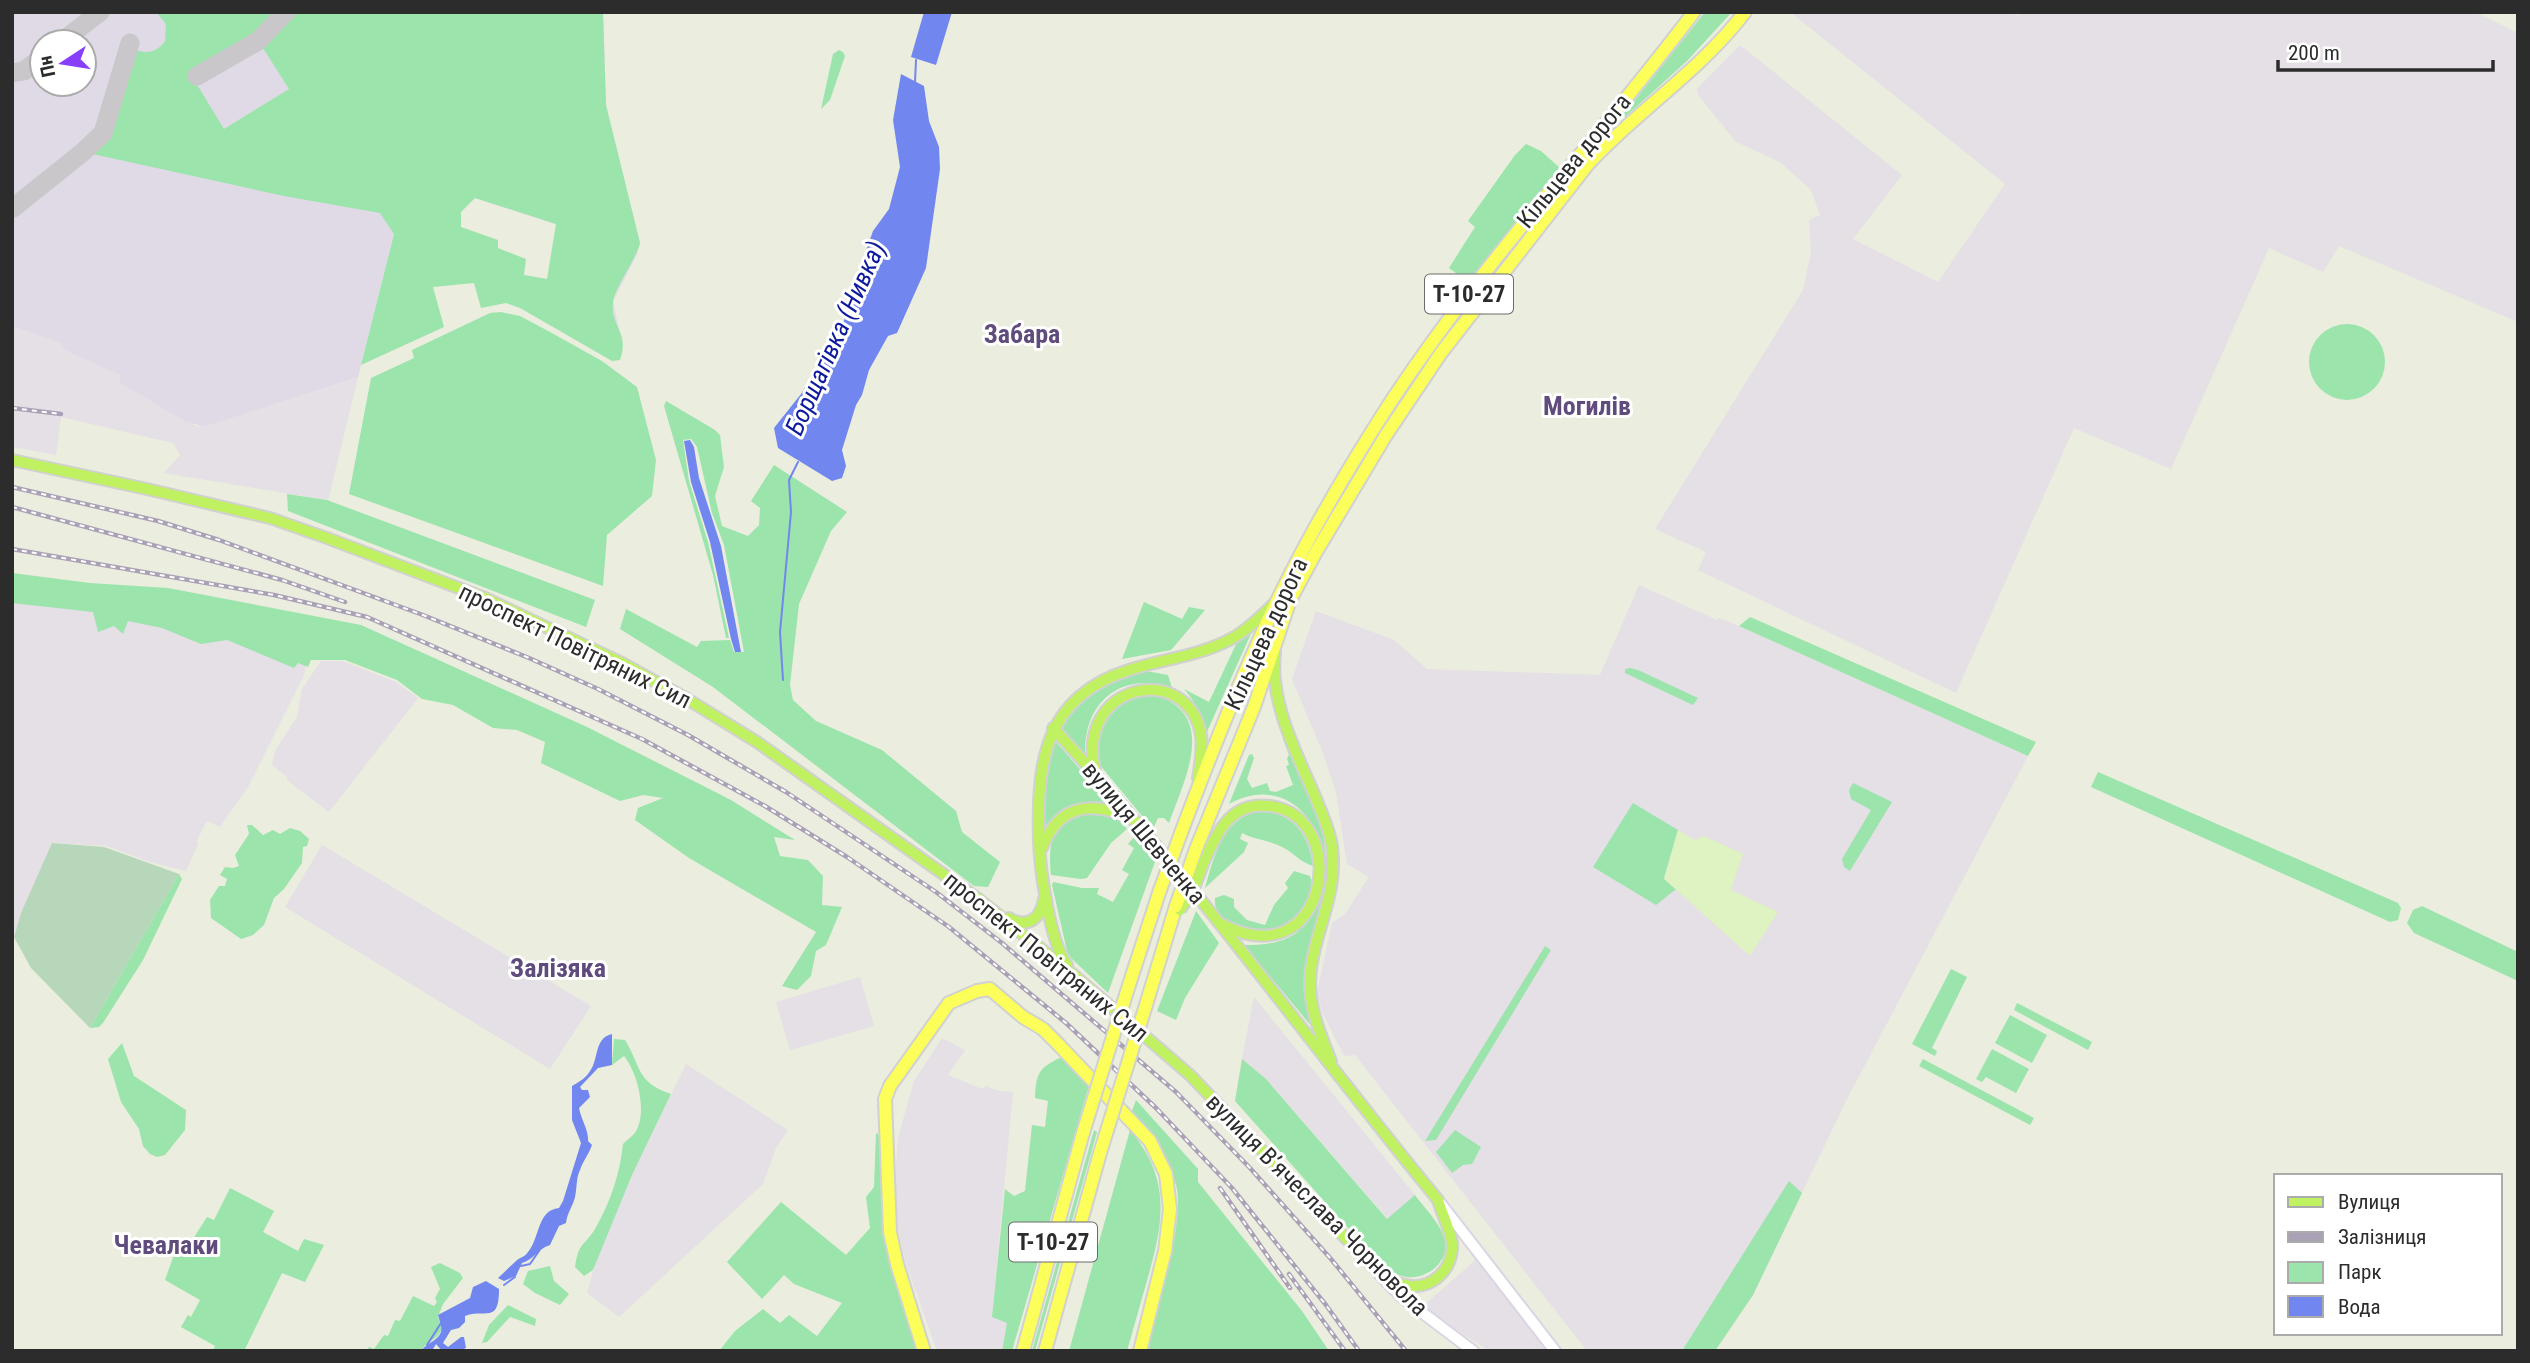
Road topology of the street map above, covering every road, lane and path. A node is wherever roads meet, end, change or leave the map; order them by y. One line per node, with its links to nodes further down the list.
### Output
1 (1694, 12): 4 (highway, Кільцева дорога / Т-10-27)
2 (1745, 12): 5 (highway, Кільцева дорога / Т-10-27)
3 (12, 460): 12 (main road, проспект Повітряних Сил)
4 (1278, 600): 6 (main road); 8 (highway, Кільцева дорога / Т-10-27)
5 (1277, 634): 13 (highway, Кільцева дорога / Т-10-27, bridge); 17 (main road)
6 (1053, 728): 7 (main road, вулиця Шевченка); 10 (main road, вулиця Шевченка)
7 (1095, 773): 8 (main road); 9 (main road, вулиця Шевченка)
8 (1196, 793): 21 (highway, Кільцева дорога / Т-10-27, bridge)
9 (1139, 823): 10 (main road); 14 (main road, вулиця Шевченка)
10 (1039, 855): 11 (main road, вулиця Шевченка)
11 (1044, 895): 12 (main road); 15 (main road, вулиця Шевченка)
12 (977, 898): 15 (main road, проспект Повітряних Сил)
13 (1178, 908): 14 (main road, bridge); 22 (highway, Кільцева дорога / Т-10-27, bridge)
14 (1217, 922): 17 (main road, вулиця Шевченка)
15 (1075, 976): 16 (main road, проспект Повітряних Сил)
16 (1167, 1053): 19 (main road, вулиця Вʼячеслава Чорновола)
17 (1336, 1073): 18 (main road)
18 (1438, 1200): 19 (main road); 25 (main road)
19 (1376, 1270): 24 (main road, вулиця Вʼячеслава Чорновола)
20 (924, 1348): 23 (highway)
21 (1023, 1351)
22 (1045, 1351)
23 (1140, 1351)
24 (1473, 1351)
25 (1555, 1351)

